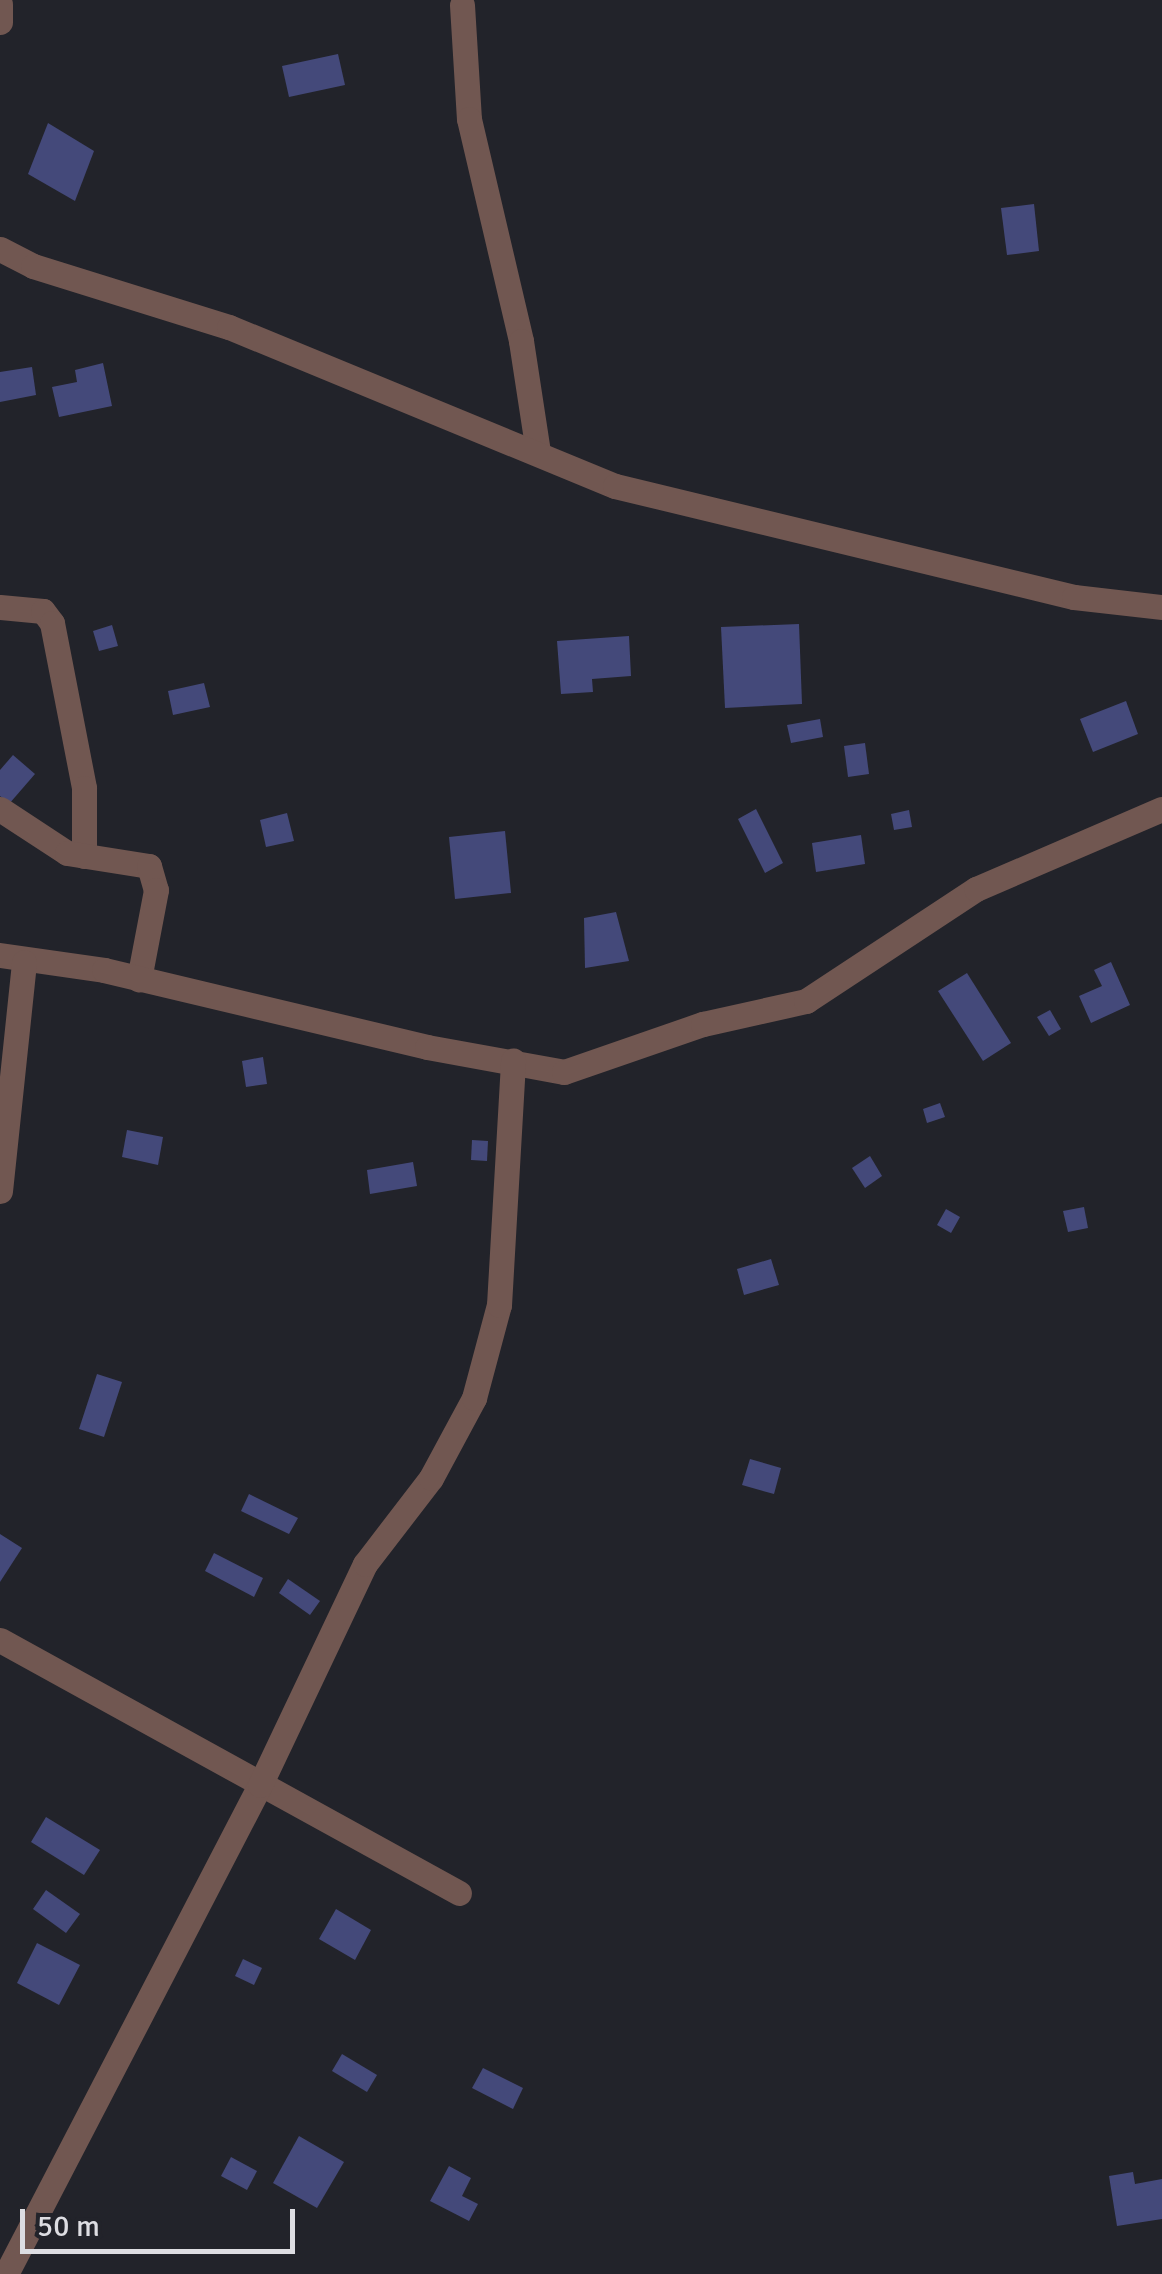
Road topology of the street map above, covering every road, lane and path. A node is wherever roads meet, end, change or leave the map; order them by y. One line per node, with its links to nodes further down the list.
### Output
1 (0, 4): 3 (street)
2 (462, 5): 5 (street)
3 (0, 22)
4 (0, 249): 5 (street)
5 (538, 452): 6 (street)
6 (1162, 606)
7 (0, 607): 10 (street)
8 (0, 809): 10 (street)
9 (1162, 809): 13 (street)
10 (84, 856): 12 (street)
11 (12, 959): 12 (street); 14 (street)
12 (139, 979): 13 (street)
13 (513, 1060): 16 (street)
14 (0, 1191)
15 (0, 1640): 16 (street)
16 (260, 1784): 17 (street); 18 (street)
17 (459, 1893)
18 (6, 2274)

